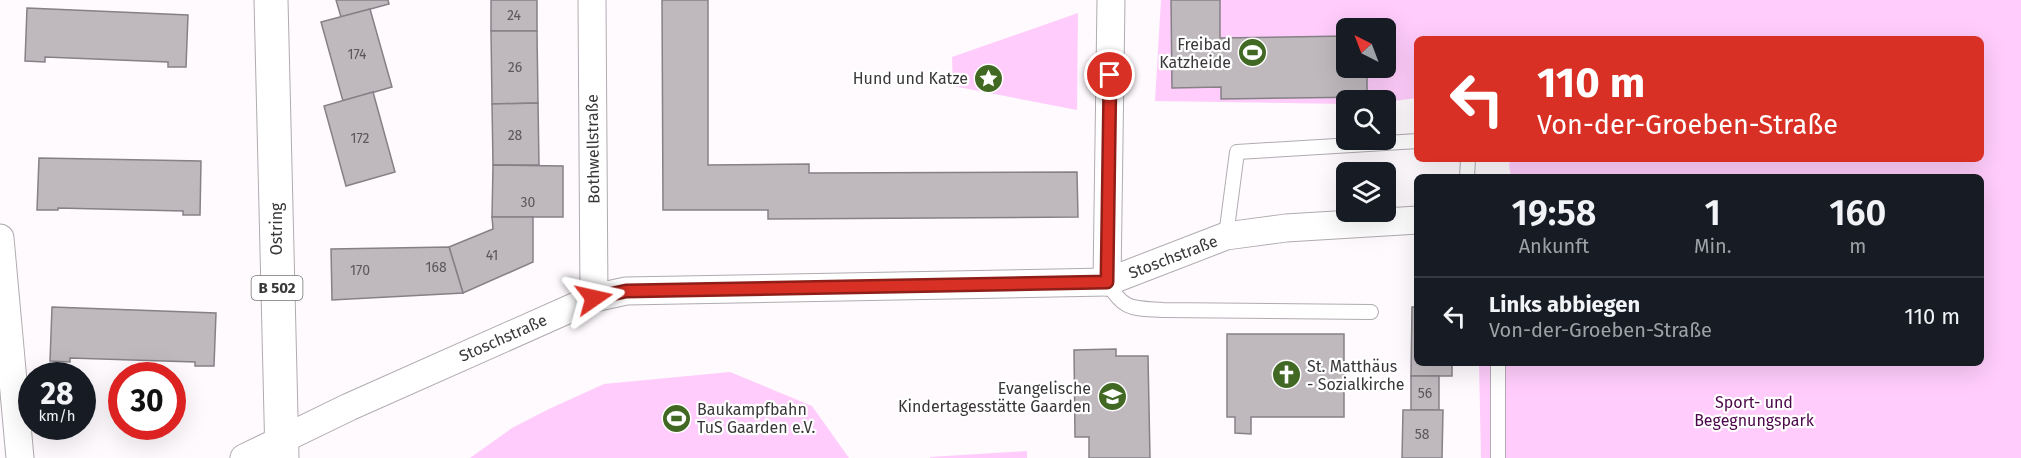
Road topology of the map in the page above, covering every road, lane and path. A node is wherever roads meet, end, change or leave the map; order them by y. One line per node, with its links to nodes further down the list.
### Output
1 (271, 0): 12 (main road, Ostring / B 502)
2 (592, 0): 9 (street, Bothwellstraße)
3 (1111, 0): 8 (street)
4 (1414, 141): 6 (lane)
5 (1414, 220): 6 (street, Stoschstraße)
6 (1226, 236): 8 (street, Stoschstraße)
7 (0, 238): 13 (street)
8 (1107, 282): 9 (street, Stoschstraße); 10 (lane)
9 (594, 298): 12 (street, Stoschstraße)
10 (1371, 312)
11 (1498, 366): 15 (lane)
12 (282, 449): 14 (street, Stoschstraße)
13 (20, 458)
14 (244, 458)
15 (1498, 458)

